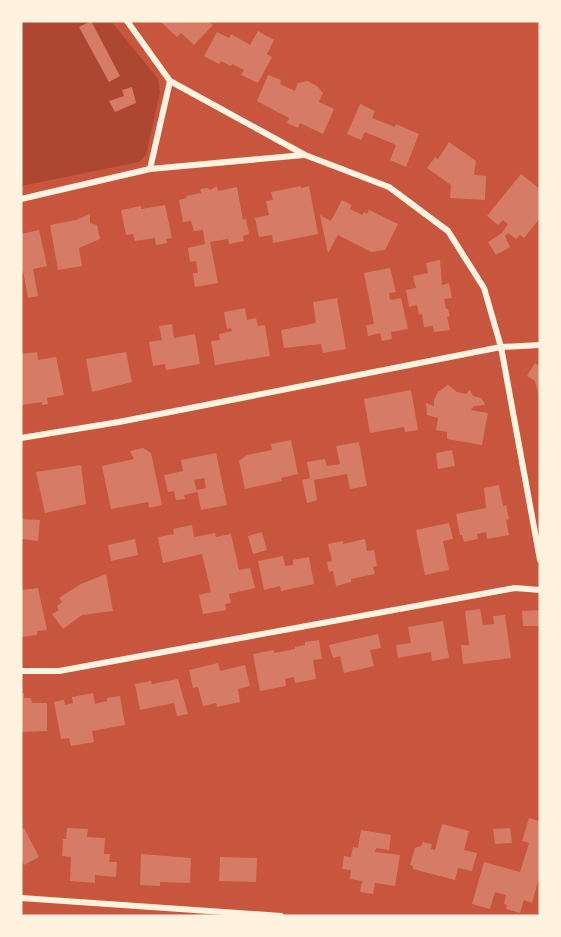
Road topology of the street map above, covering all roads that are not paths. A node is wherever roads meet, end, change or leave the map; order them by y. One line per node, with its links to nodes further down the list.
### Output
1 (127, 21): 2 (street)
2 (170, 81): 3 (street); 4 (street)
3 (305, 155): 4 (street); 7 (street)
4 (150, 169): 5 (street)
5 (21, 199)
6 (540, 345): 7 (street)
7 (501, 347): 8 (street); 9 (street)
8 (21, 438)
9 (540, 560)
10 (540, 590): 11 (street)
11 (21, 671)
12 (21, 898): 13 (street)
13 (281, 916)

